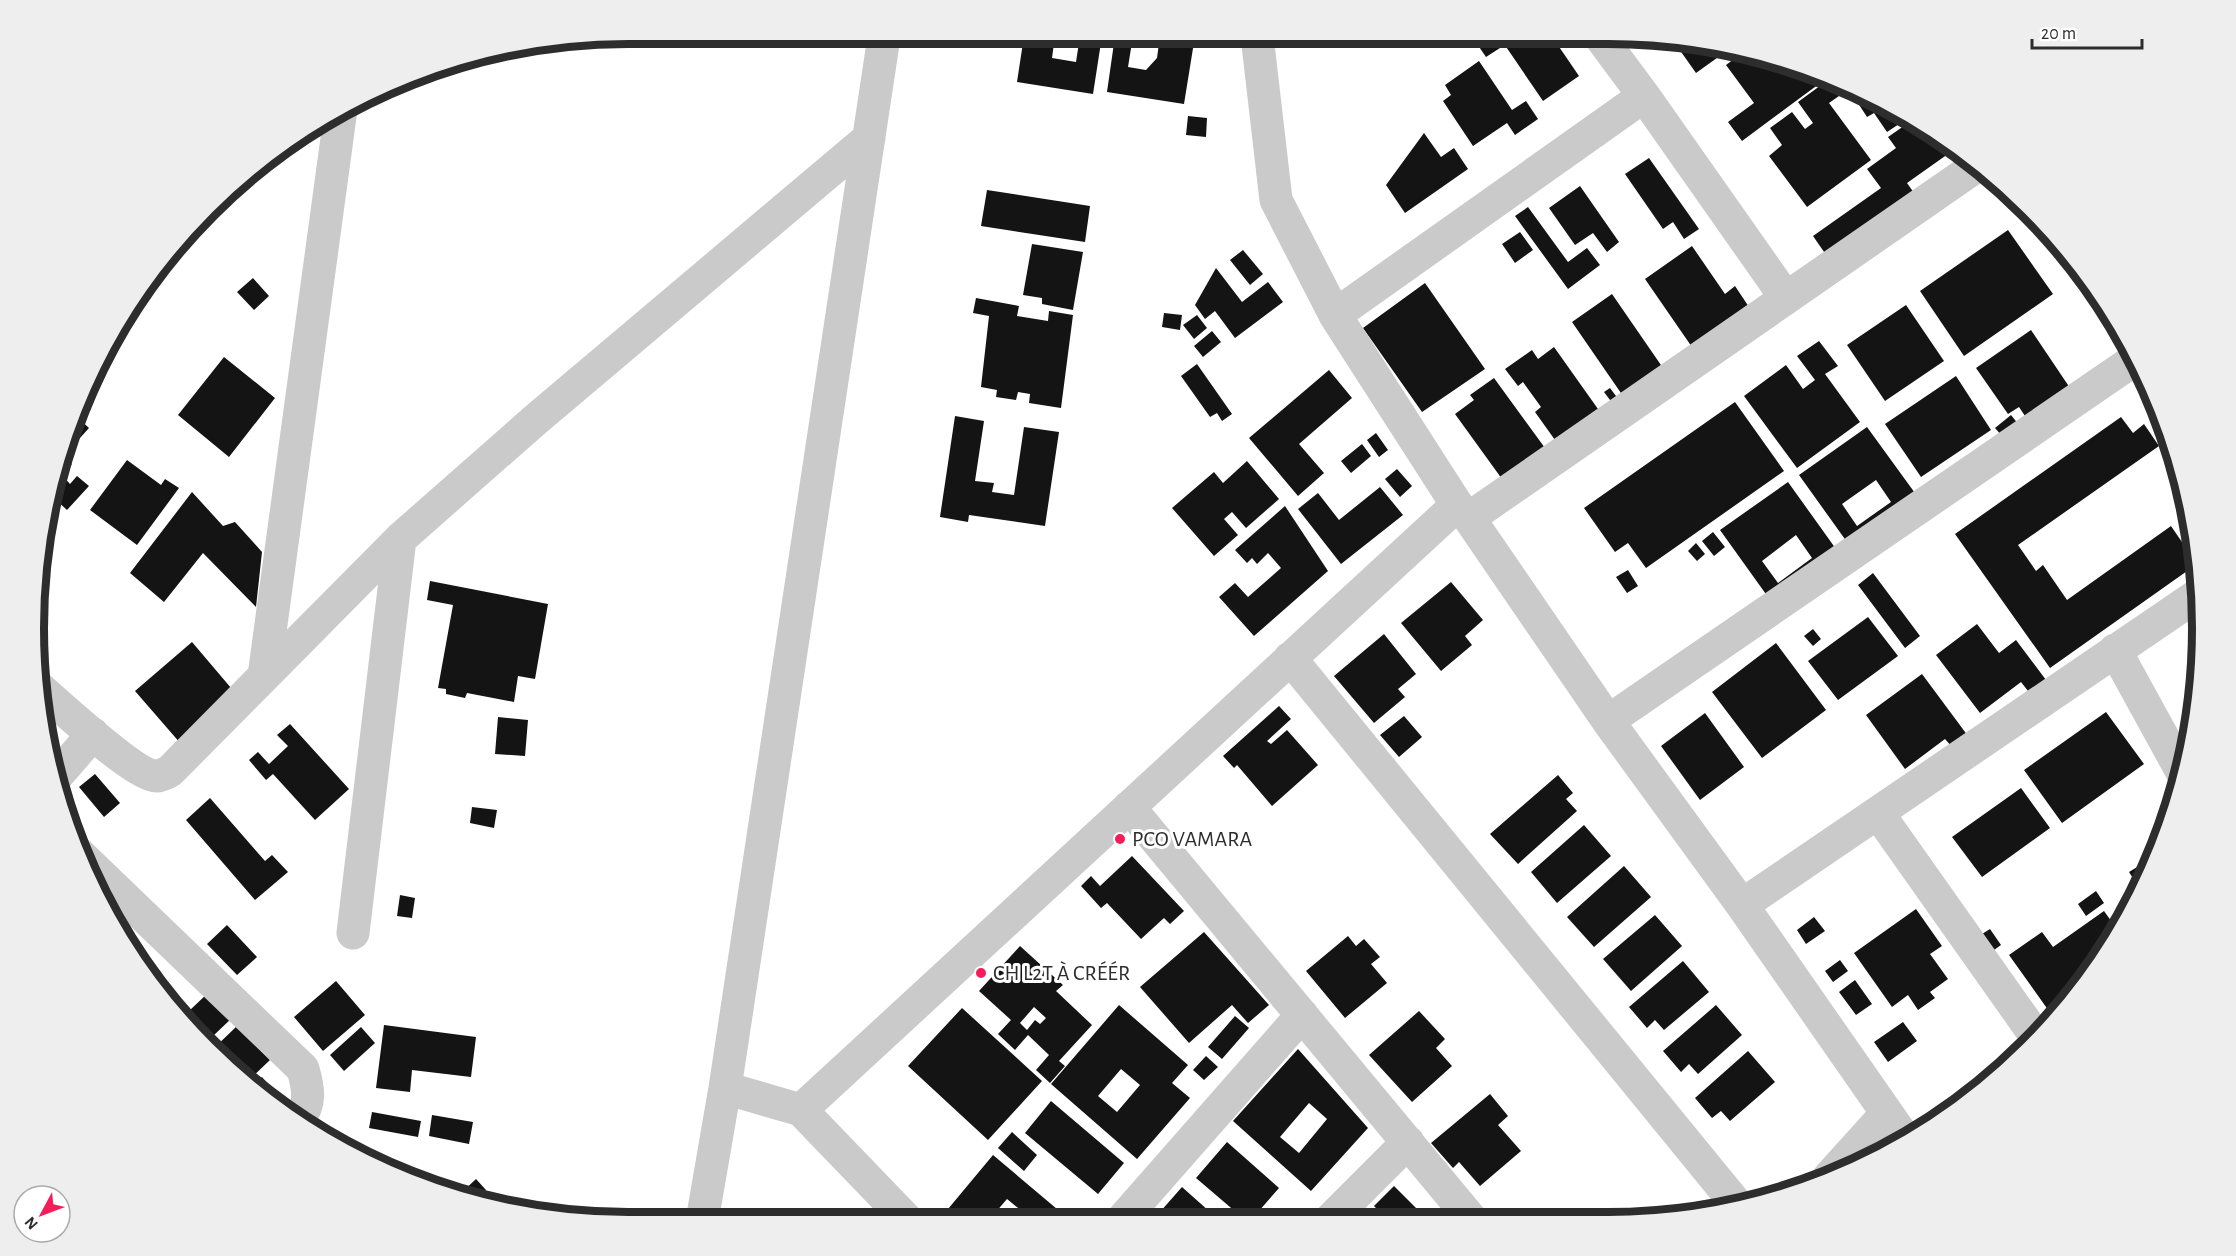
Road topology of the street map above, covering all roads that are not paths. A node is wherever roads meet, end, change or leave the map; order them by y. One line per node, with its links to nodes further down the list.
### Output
1 (883, 44): 6 (street)
2 (1258, 44): 9 (street)
3 (1605, 44): 4 (street)
4 (1644, 96): 8 (street); 9 (street)
5 (339, 120): 16 (street)
6 (869, 138): 12 (street); 29 (street)
7 (1971, 170): 8 (street)
8 (1786, 298): 11 (street)
9 (1335, 315): 11 (street)
10 (2129, 363): 18 (street)
11 (1463, 512): 15 (street); 18 (street)
12 (400, 539): 16 (street); 26 (street)
13 (2191, 599): 14 (street)
14 (2115, 650): 20 (street); 23 (street)
15 (1290, 658): 22 (street); 35 (street)
16 (264, 676): 19 (street)
17 (48, 696): 19 (street)
18 (1608, 721): 25 (street)
19 (93, 734): 21 (street)
20 (2177, 762)
21 (61, 771)
22 (1129, 807): 27 (street); 30 (street)
23 (1878, 813): 25 (street); 28 (street)
24 (97, 871): 31 (street)
25 (1742, 905): 32 (street)
26 (353, 933)
27 (1302, 1015): 33 (street); 38 (street)
28 (2033, 1028)
29 (725, 1088): 30 (street); 36 (street)
30 (801, 1110): 37 (street)
31 (303, 1114)
32 (1895, 1127): 34 (street)
33 (1408, 1142): 39 (street); 40 (street)
34 (1854, 1158)
35 (1732, 1199)
36 (701, 1212)
37 (899, 1212)
38 (1129, 1212)
39 (1338, 1212)
40 (1465, 1212)

